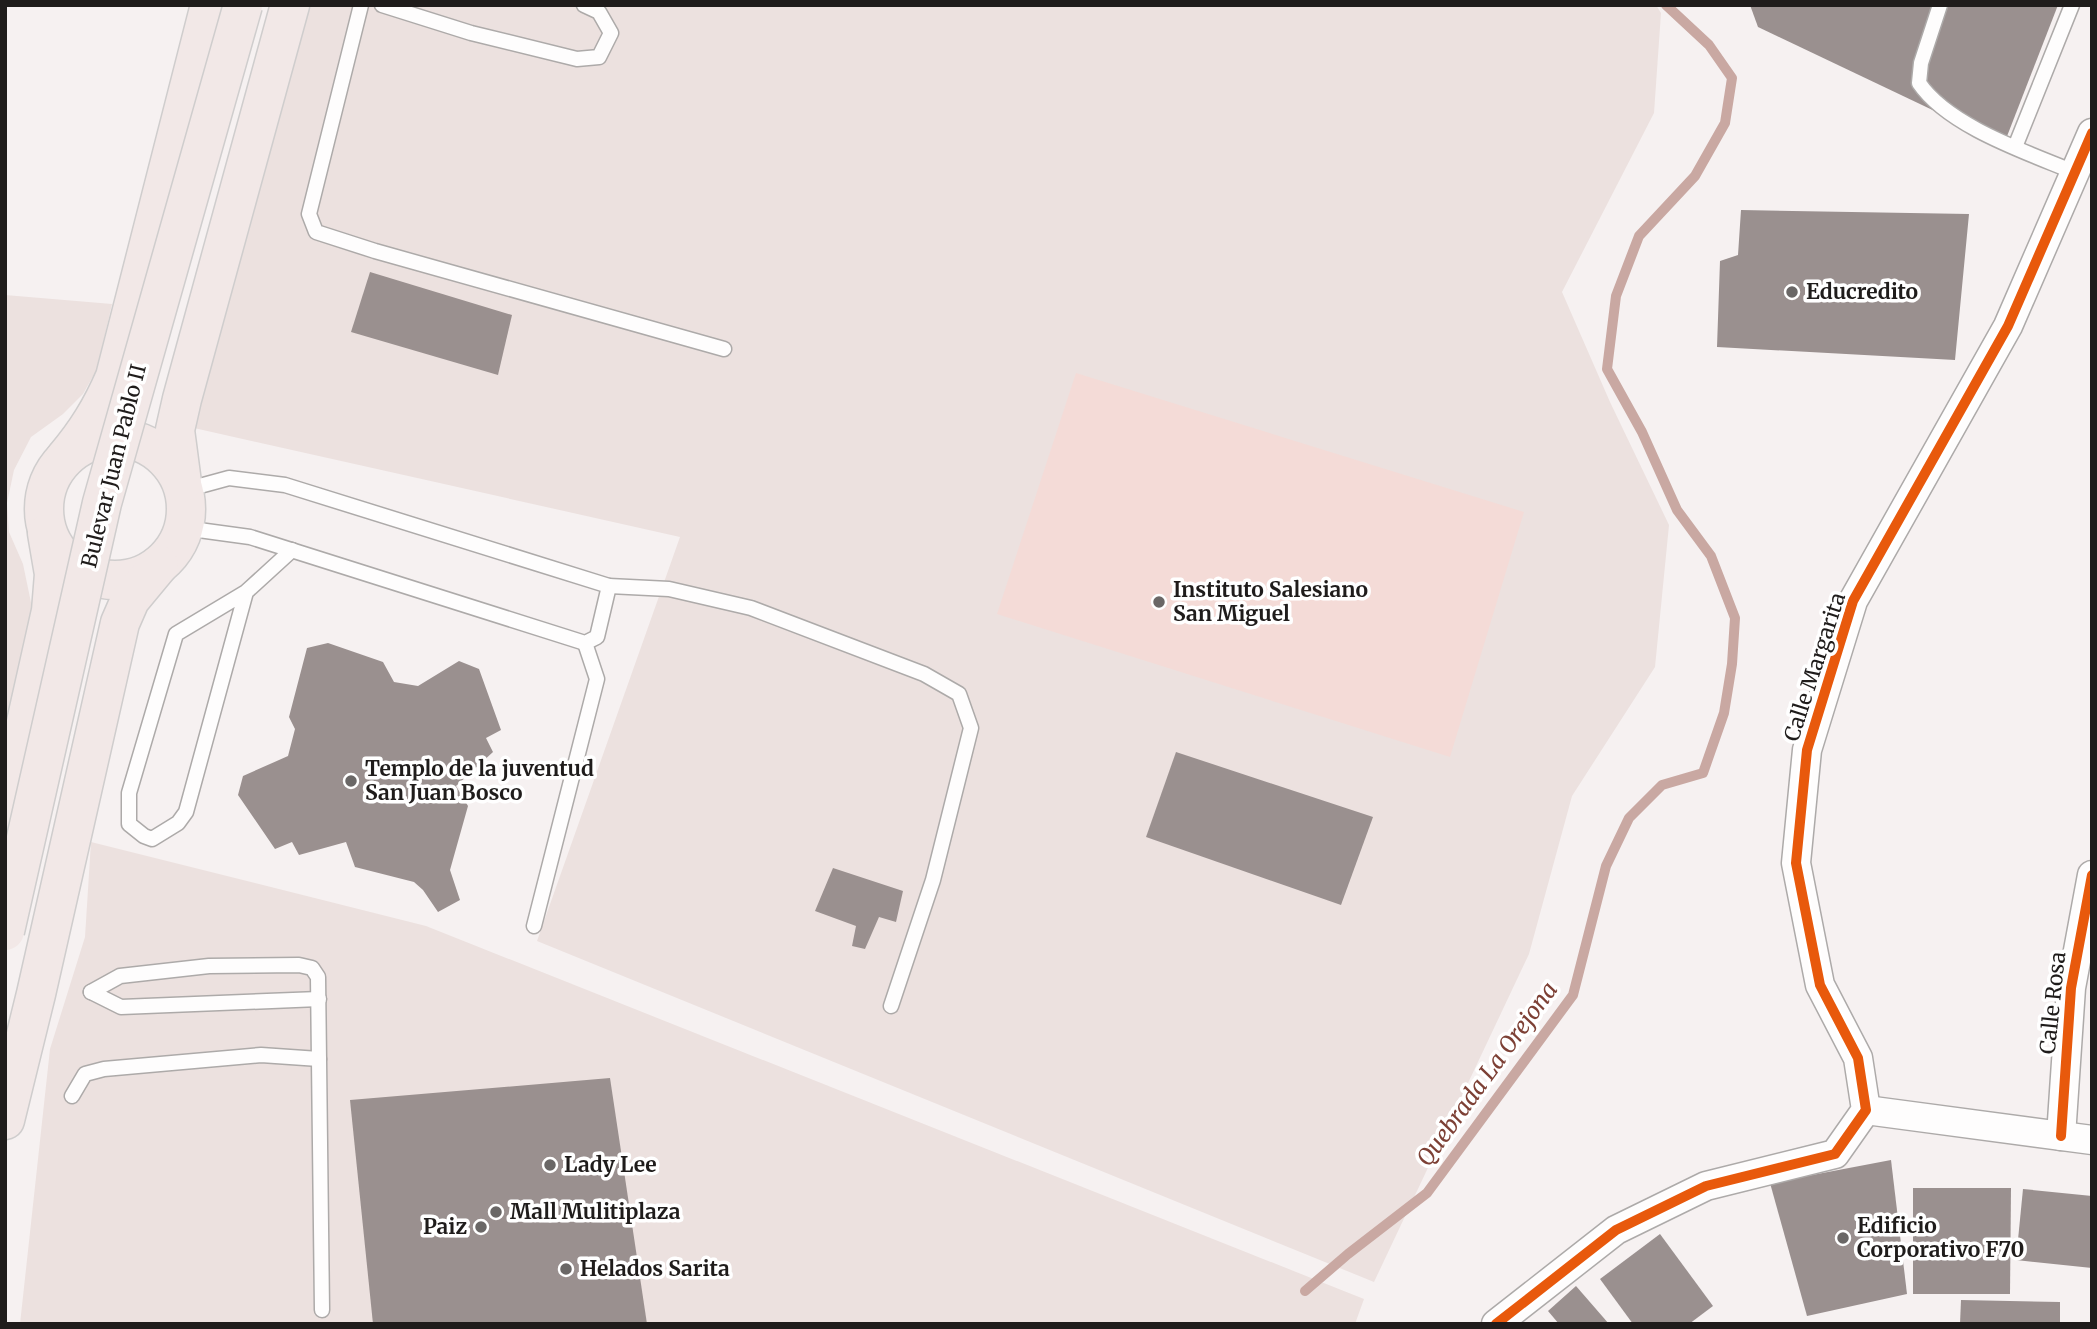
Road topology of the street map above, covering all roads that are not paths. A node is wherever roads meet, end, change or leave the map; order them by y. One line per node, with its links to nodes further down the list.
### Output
1 (210, 5): 13 (main road, Bulevar Juan Pablo II)
2 (243, 5): 24 (main road, Bulevar Juan Pablo II, bridge)
3 (290, 5): 14 (main road)
4 (360, 5): 12 (lane)
5 (382, 5): 6 (lane)
6 (584, 5)
7 (1940, 5): 10 (lane)
8 (2072, 5): 10 (lane)
9 (2092, 133): 11 (street, Calle Margarita)
10 (2015, 147): 11 (lane)
11 (2074, 172): 29 (street, Calle Margarita)
12 (724, 349)
13 (65, 458): 14 (main road); 15 (main road)
14 (183, 501): 16 (lane); 17 (main road); 18 (lane)
15 (46, 527): 17 (main road); 21 (main road, Bulevar Juan Pablo II)
16 (292, 550): 19 (lane); 20 (lane)
17 (159, 565): 30 (main road)
18 (609, 586): 20 (lane); 26 (lane)
19 (246, 592): 19 (lane)
20 (585, 643): 23 (lane)
21 (5, 816)
22 (2092, 875): 31 (street, Calle Rosa)
23 (534, 926)
24 (5, 931)
25 (319, 999): 25 (lane); 27 (lane)
26 (891, 1006)
27 (319, 1059): 28 (lane); 33 (lane)
28 (72, 1096)
29 (1866, 1110): 31 (street); 34 (street)
30 (5, 1120)
31 (2062, 1136): 32 (street)
32 (2092, 1140)
33 (322, 1310)
34 (1496, 1324)

